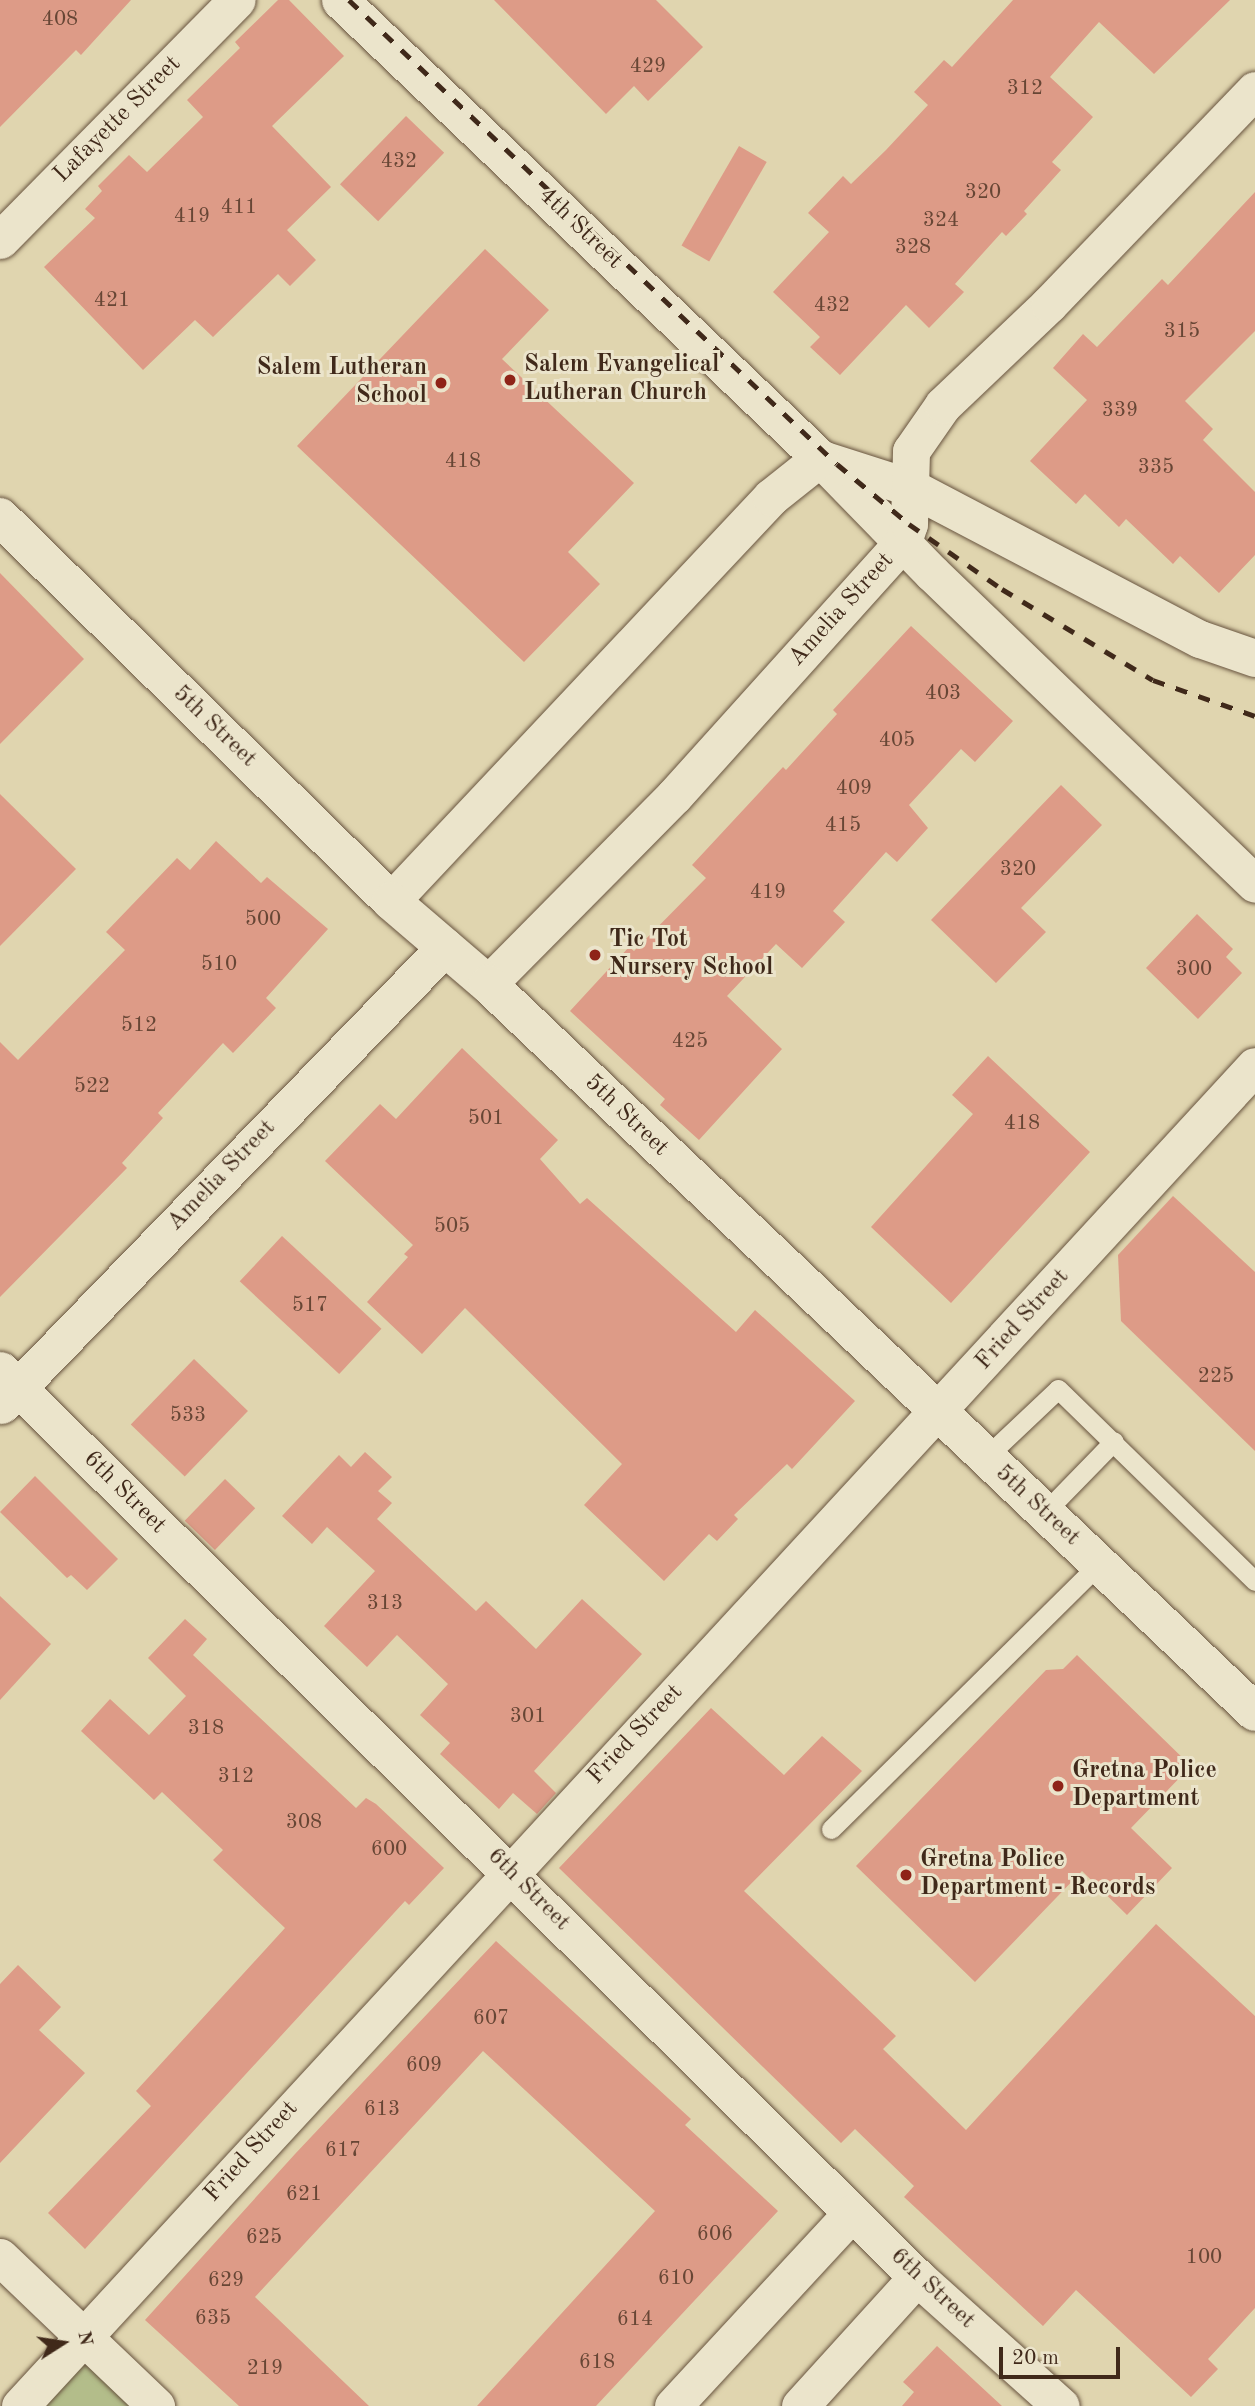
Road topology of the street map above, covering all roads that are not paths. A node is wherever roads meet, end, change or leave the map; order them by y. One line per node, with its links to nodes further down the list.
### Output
1 (237, 0): 4 (street, Lafayette Street)
2 (340, 0): 5 (street, 4th Street)
3 (1255, 90): 6 (street, Amelia Street)
4 (0, 240)
5 (820, 458): 6 (street); 8 (street, 4th Street); 11 (street)
6 (912, 488): 8 (street, Amelia Street); 9 (street)
7 (0, 517): 11 (main road, 5th Street)
8 (904, 542): 10 (street, 4th Street); 13 (street, Amelia Street)
9 (1255, 659)
10 (1255, 884)
11 (391, 901): 12 (main road, 5th Street)
12 (445, 947): 13 (main road, 5th Street); 15 (street, Amelia Street)
13 (488, 984): 16 (main road, 5th Street)
14 (1255, 1066): 16 (street, Fried Street)
15 (5, 1387): 24 (street, 6th Street)
16 (937, 1413): 18 (main road, 5th Street); 24 (street, Fried Street)
17 (1114, 1441): 18 (lane); 19 (lane); 21 (lane)
18 (985, 1458): 19 (main road, 5th Street)
19 (1044, 1513): 20 (main road, 5th Street)
20 (1099, 1564): 22 (main road, 5th Street); 23 (lane)
21 (1255, 1581)
22 (1250, 1697)
23 (831, 1829)
24 (509, 1871): 25 (street, 6th Street); 28 (street, Fried Street)
25 (852, 2213): 27 (street, 6th Street); 31 (street)
26 (0, 2257): 28 (street)
27 (917, 2277): 32 (street); 33 (street, 6th Street)
28 (84, 2337): 29 (street, Fried Street); 30 (street)
29 (20, 2406)
30 (156, 2406)
31 (673, 2406)
32 (800, 2406)
33 (1061, 2406)

